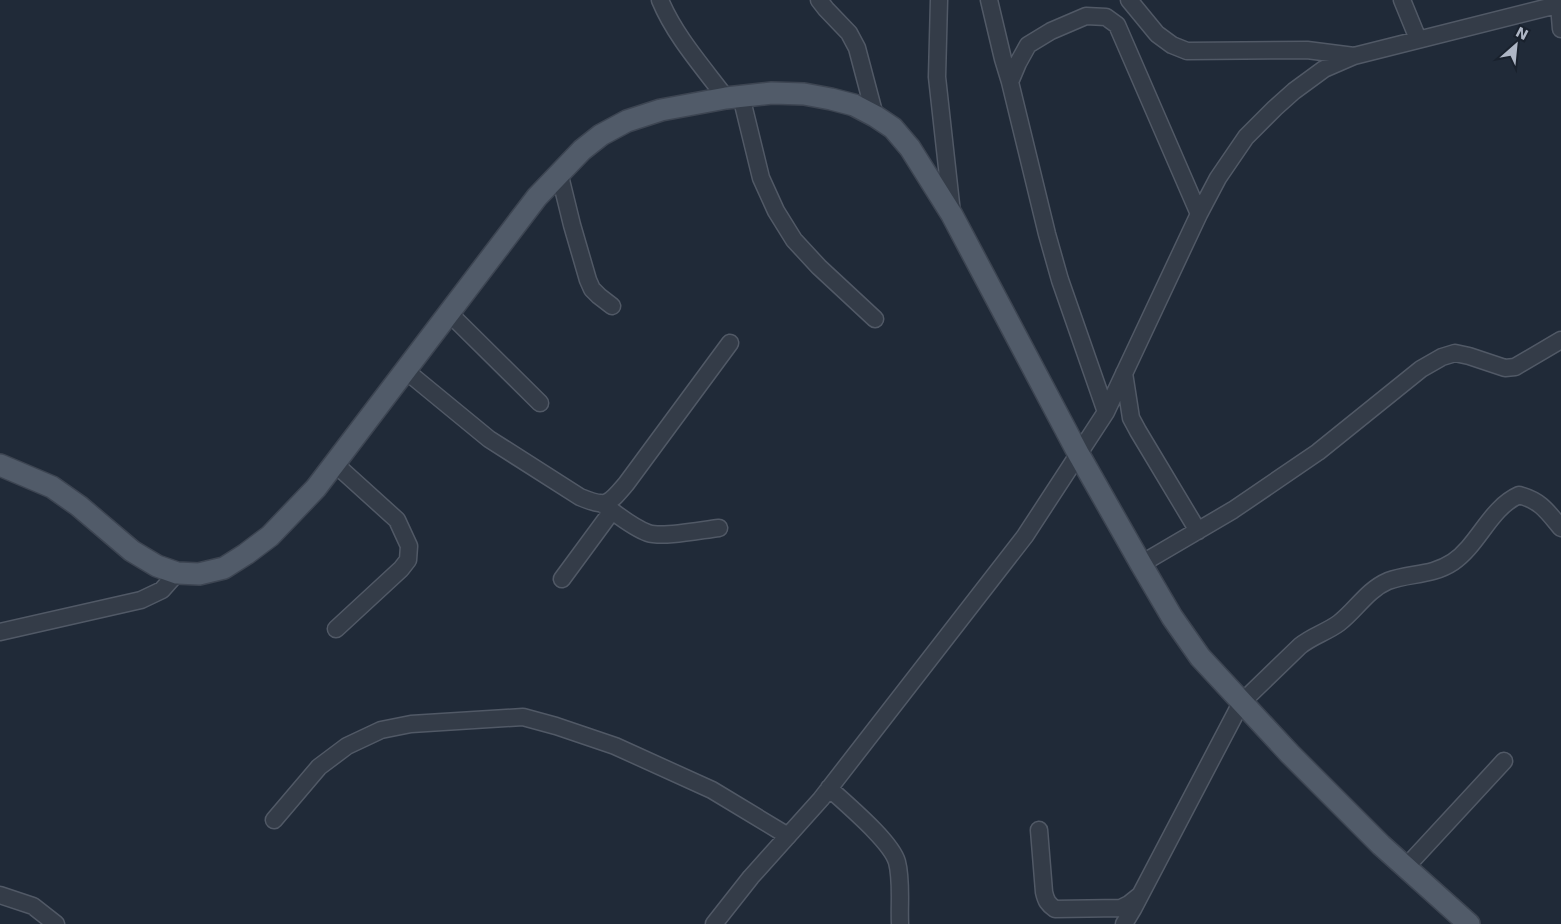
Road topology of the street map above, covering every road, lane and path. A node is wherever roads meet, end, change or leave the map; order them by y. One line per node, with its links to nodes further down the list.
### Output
1 (660, 0): 12 (street)
2 (819, 0): 13 (street)
3 (939, 0): 16 (street)
4 (989, 0): 11 (street)
5 (1129, 0): 10 (street)
6 (1402, 0): 9 (street)
7 (1560, 5): 8 (street); 9 (street)
8 (1561, 29)
9 (1418, 39): 10 (street)
10 (1354, 56): 15 (street)
11 (1010, 82): 15 (street); 25 (street)
12 (733, 97): 13 (main road); 14 (main road); 19 (street)
13 (875, 116): 16 (main road)
14 (559, 172): 17 (street); 18 (main road)
15 (1199, 214): 23 (street)
16 (952, 215): 26 (main road)
17 (612, 306)
18 (448, 313): 22 (main road); 24 (street)
19 (874, 319)
20 (1561, 340): 32 (street)
21 (730, 343): 29 (street)
22 (405, 370): 27 (main road); 29 (street)
23 (1124, 373): 25 (street); 32 (street)
24 (540, 403)
25 (1106, 412): 26 (street)
26 (1078, 453): 33 (main road); 40 (street)
27 (334, 463): 34 (main road); 36 (street)
28 (0, 465): 34 (main road)
29 (606, 507): 30 (street); 35 (street)
30 (718, 528)
31 (1561, 528): 38 (street)
32 (1198, 531): 33 (street)
33 (1141, 564): 38 (main road)
34 (177, 573): 37 (street)
35 (562, 579)
36 (336, 628)
37 (0, 632)
38 (1241, 703): 44 (main road); 45 (street)
39 (1504, 761): 44 (street)
40 (830, 788): 43 (street); 49 (street)
41 (274, 820): 43 (street)
42 (1039, 830): 45 (street)
43 (788, 836): 48 (street)
44 (1406, 868): 51 (main road)
45 (1141, 894): 50 (street)
46 (0, 895): 47 (street)
47 (56, 924)
48 (714, 924)
49 (900, 924)
50 (1124, 924)
51 (1469, 924)

